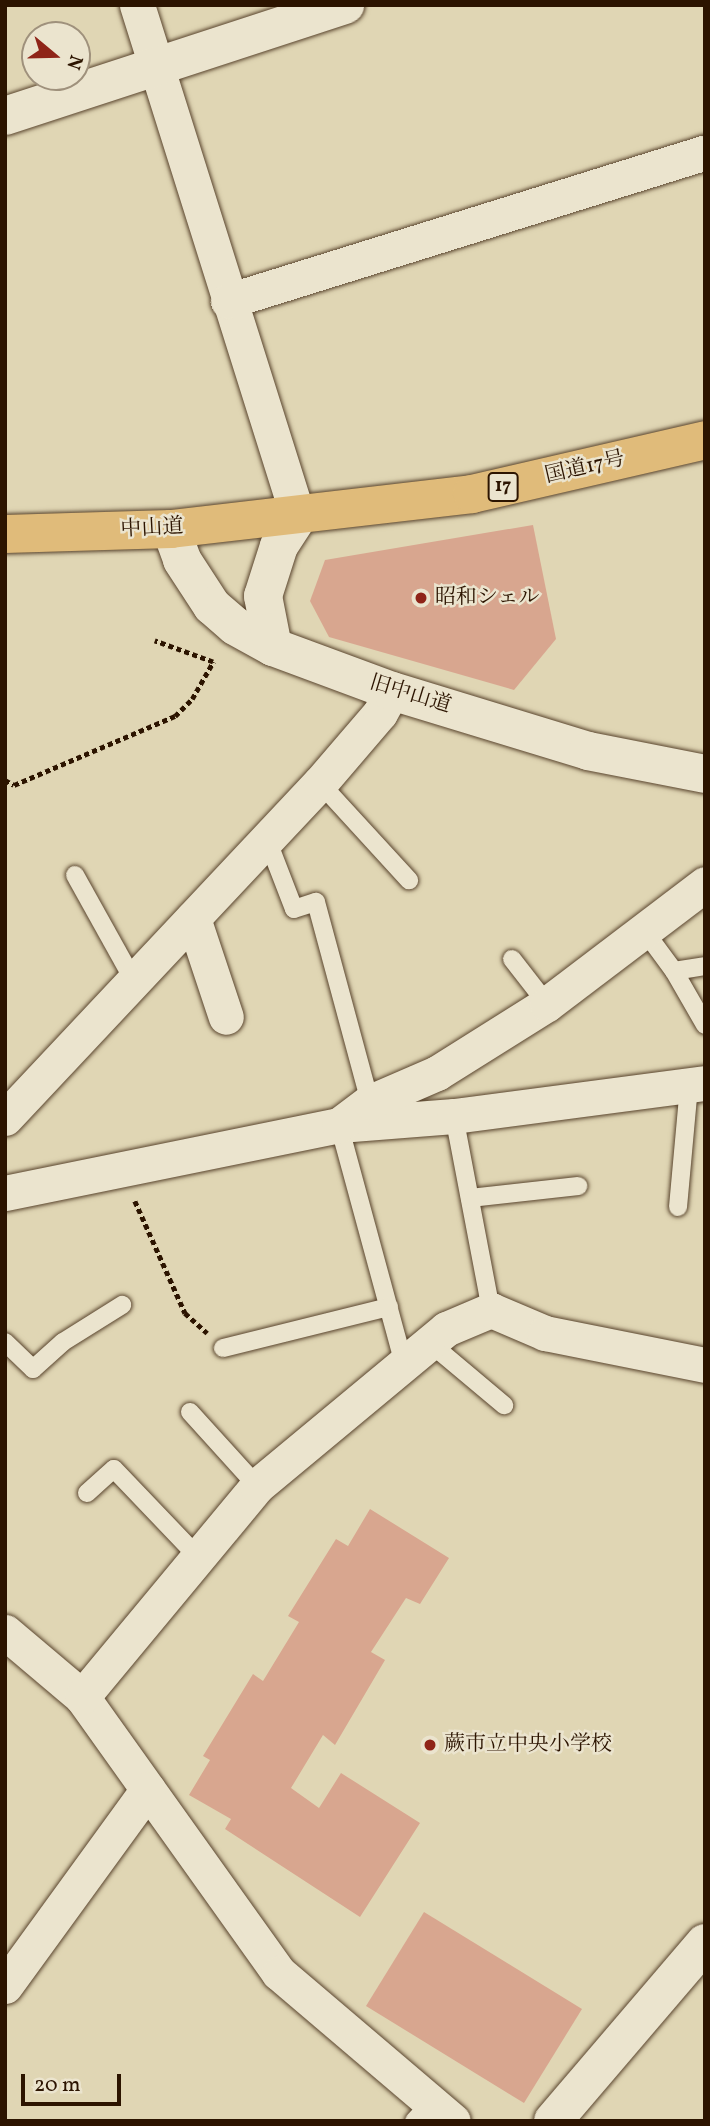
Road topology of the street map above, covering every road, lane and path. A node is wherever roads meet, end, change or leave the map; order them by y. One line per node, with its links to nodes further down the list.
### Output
1 (137, 5): 3 (street)
2 (345, 5): 3 (street)
3 (156, 66): 4 (street); 6 (street)
4 (5, 116)
5 (705, 152): 6 (street)
6 (228, 300): 8 (street)
7 (705, 440): 8 (highway, 国道17号 / 17)
8 (298, 517): 9 (highway, 中山道 / 17); 12 (street)
9 (171, 529): 10 (highway, 中山道 / 17); 12 (street, 旧中山道)
10 (5, 534)
11 (155, 641): 15 (path)
12 (273, 647): 13 (street, 旧中山道)
13 (392, 691): 14 (street, 旧中山道); 16 (street)
14 (705, 774)
15 (5, 780)
16 (320, 783): 17 (street); 19 (lane)
17 (267, 839): 21 (street); 31 (lane)
18 (75, 875): 26 (lane)
19 (409, 880)
20 (705, 884): 22 (street)
21 (193, 918): 26 (street); 28 (street)
22 (643, 929): 25 (lane); 27 (street)
23 (512, 959): 27 (lane)
24 (705, 966): 25 (lane)
25 (674, 971): 29 (lane)
26 (134, 981): 33 (street)
27 (547, 1004): 31 (street)
28 (226, 1017)
29 (705, 1025)
30 (697, 1084): 32 (street); 39 (lane)
31 (370, 1102): 34 (street)
32 (454, 1116): 34 (street); 38 (lane)
33 (5, 1118)
34 (339, 1125): 35 (street); 41 (lane)
35 (121, 1168): 37 (street); 44 (path)
36 (578, 1186): 38 (lane)
37 (5, 1194)
38 (470, 1198): 42 (lane)
39 (678, 1208)
40 (122, 1305): 43 (lane)
41 (389, 1307): 44 (lane); 45 (lane)
42 (491, 1310): 45 (street); 46 (street)
43 (5, 1342)
44 (223, 1348)
45 (417, 1353): 47 (lane); 49 (street)
46 (705, 1365)
47 (504, 1405)
48 (190, 1412): 49 (lane)
49 (257, 1486): 51 (street)
50 (87, 1493): 51 (lane)
51 (198, 1558): 53 (street)
52 (5, 1632): 53 (street)
53 (82, 1697): 54 (street)
54 (148, 1789): 56 (street); 57 (street)
55 (705, 1943): 58 (street)
56 (5, 1986)
57 (433, 2115)
58 (553, 2121)

